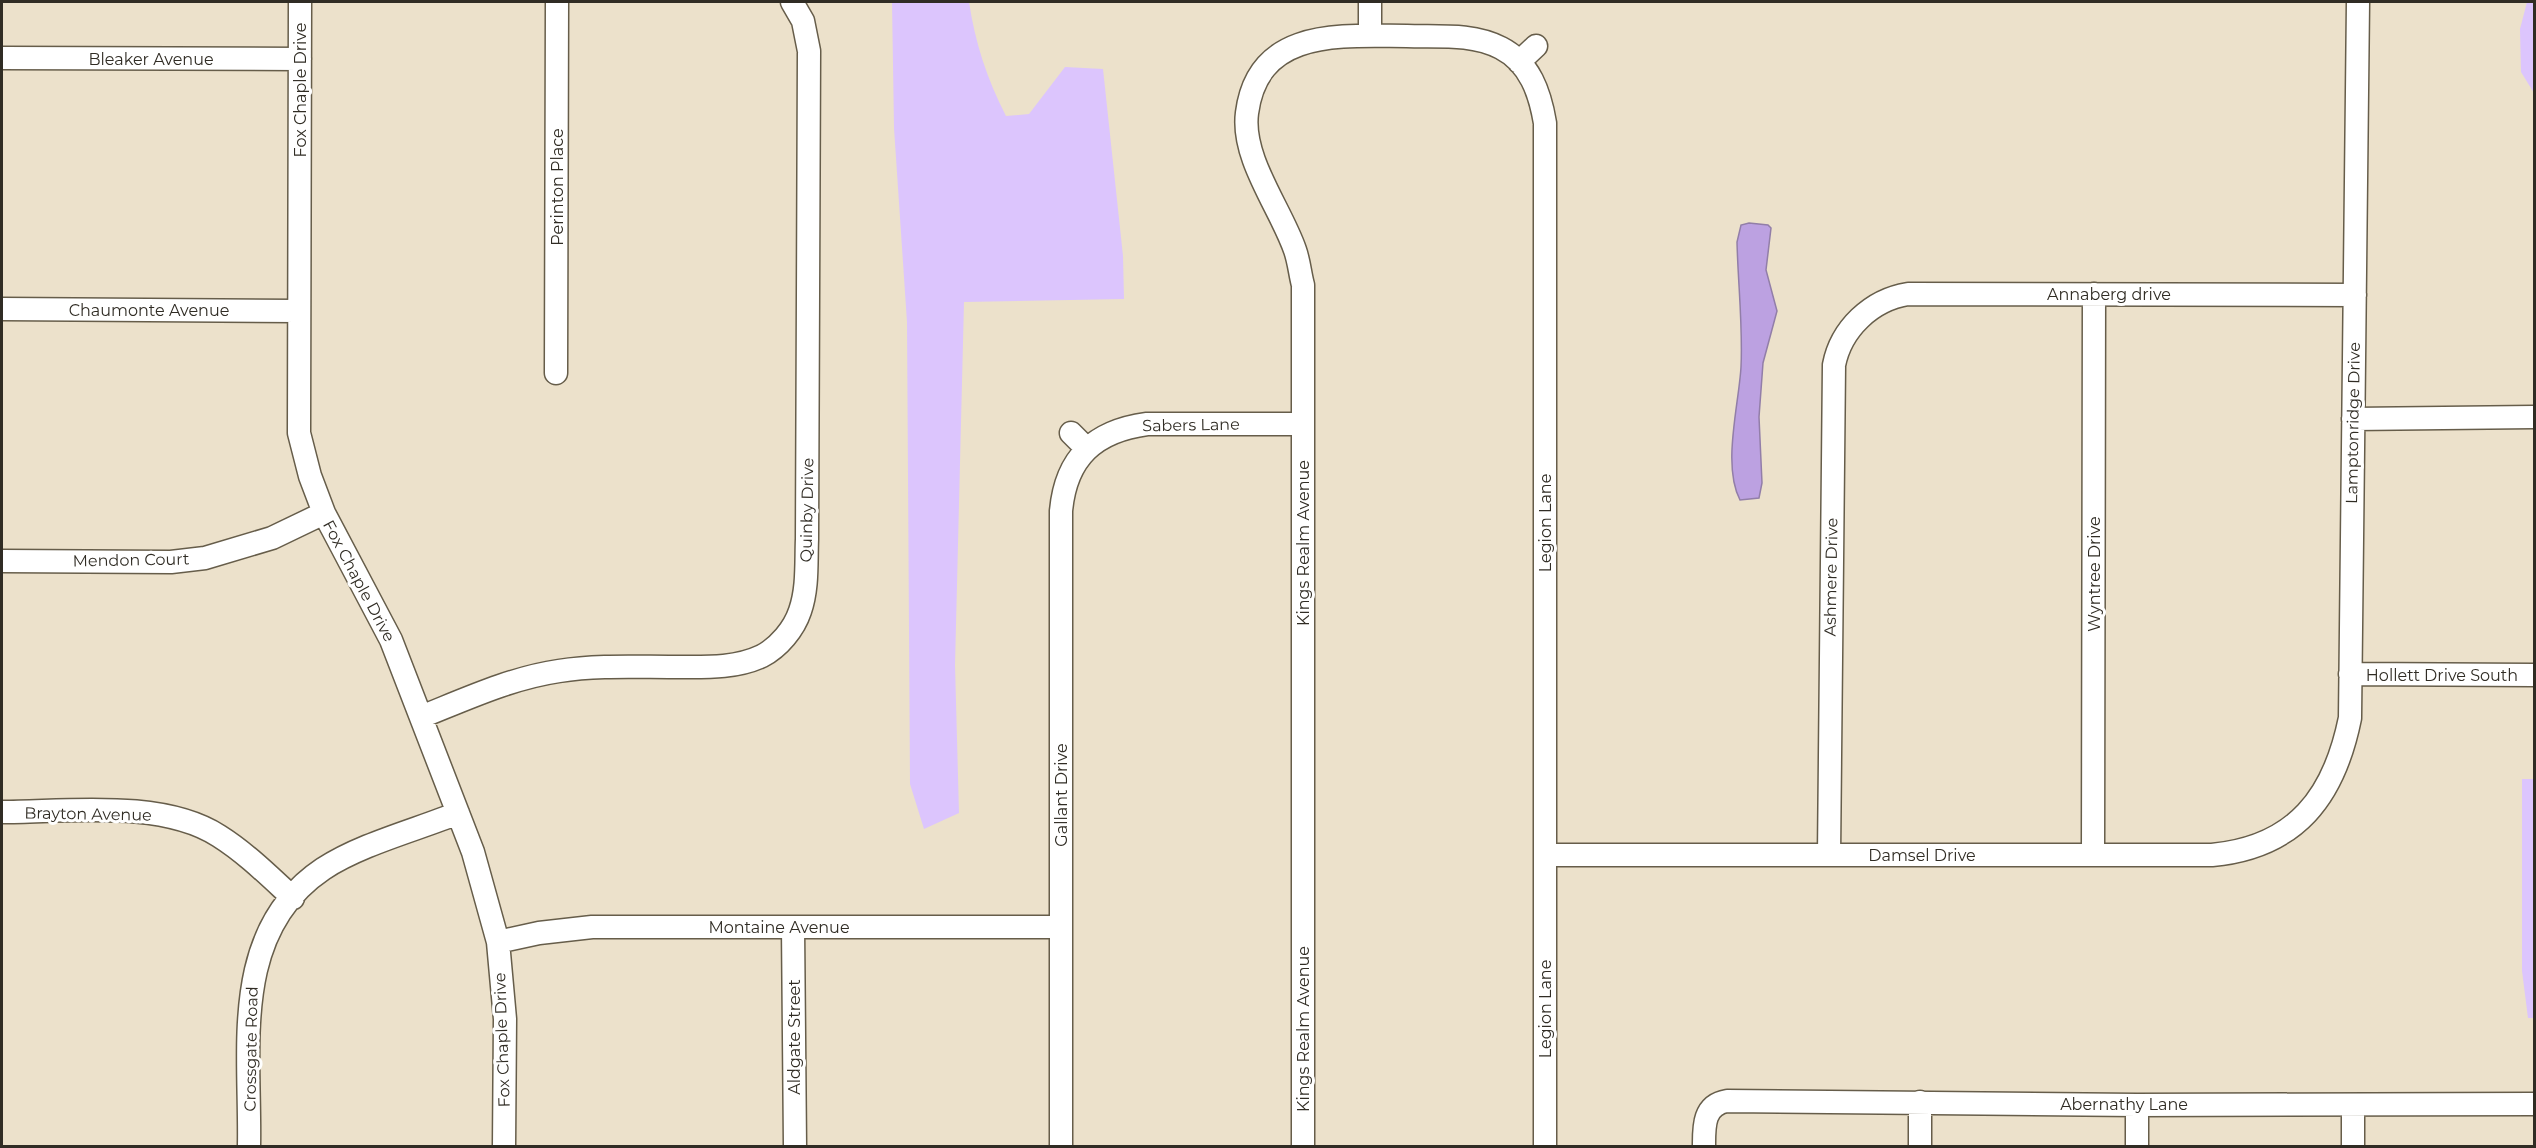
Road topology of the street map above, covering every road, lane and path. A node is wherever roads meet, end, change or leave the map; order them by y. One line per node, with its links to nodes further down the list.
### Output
1 (300, 2): 9 (street, Fox Chaple Drive)
2 (557, 2): 16 (street, Perinton Place)
3 (792, 2): 26 (street, Quinby Drive)
4 (1370, 2): 6 (street)
5 (2358, 2): 12 (street, Lamptonridge Drive)
6 (1370, 36): 10 (street, Legion Lane); 19 (street, Kings Realm Avenue)
7 (1536, 46): 10 (street)
8 (2, 58): 9 (street, Bleaker Avenue)
9 (300, 59): 14 (street, Fox Chaple Drive)
10 (1519, 62): 30 (street, Legion Lane)
11 (2094, 294): 12 (street, Annaberg drive); 15 (street, Annaberg drive); 32 (street, Wyntree Drive)
12 (2355, 295): 18 (street, Lamptonridge Drive)
13 (2, 309): 14 (street, Chaumonte Avenue)
14 (297, 311): 22 (street, Fox Chaple Drive)
15 (1868, 311): 31 (street, Ashmere Drive)
16 (556, 373)
17 (2535, 417): 18 (street)
18 (2353, 419): 24 (street, Lamptonridge Drive)
19 (1303, 424): 21 (street, Sabers Lane); 45 (street, Kings Realm Avenue)
20 (1071, 433): 21 (street)
21 (1087, 450): 35 (street, Gallant Drive)
22 (324, 513): 23 (street, Mendon Court); 26 (street, Fox Chaple Drive)
23 (2, 561)
24 (2350, 674): 25 (street, Hollett Drive South); 29 (street, Lamptonridge Drive)
25 (2535, 675)
26 (421, 717): 28 (street, Fox Chaple Drive)
27 (2, 812): 33 (street, Brayton Avenue)
28 (458, 813): 33 (street, Crossgate Road); 36 (street, Fox Chaple Drive)
29 (2293, 827): 32 (street, Damsel Drive)
30 (1545, 855): 31 (street, Damsel Drive); 46 (street, Legion Lane)
31 (1829, 855): 32 (street, Damsel Drive)
32 (2093, 855)
33 (293, 898): 41 (street, Crossgate Road)
34 (793, 927): 35 (street, Montaine Avenue); 36 (street, Montaine Avenue); 43 (street, Aldgate Street)
35 (1060, 927): 44 (street, Gallant Drive)
36 (498, 942): 42 (street, Fox Chaple Drive)
37 (1920, 1102): 39 (street, Abernathy Lane); 47 (street, Abernathy Lane); 48 (street)
38 (2535, 1104): 40 (street, Abernathy Lane)
39 (2137, 1105): 40 (street, Abernathy Lane); 49 (street)
40 (2353, 1105): 50 (street)
41 (249, 1146)
42 (504, 1146)
43 (795, 1146)
44 (1061, 1146)
45 (1303, 1146)
46 (1545, 1146)
47 (1704, 1146)
48 (1920, 1146)
49 (2137, 1146)
50 (2353, 1146)

